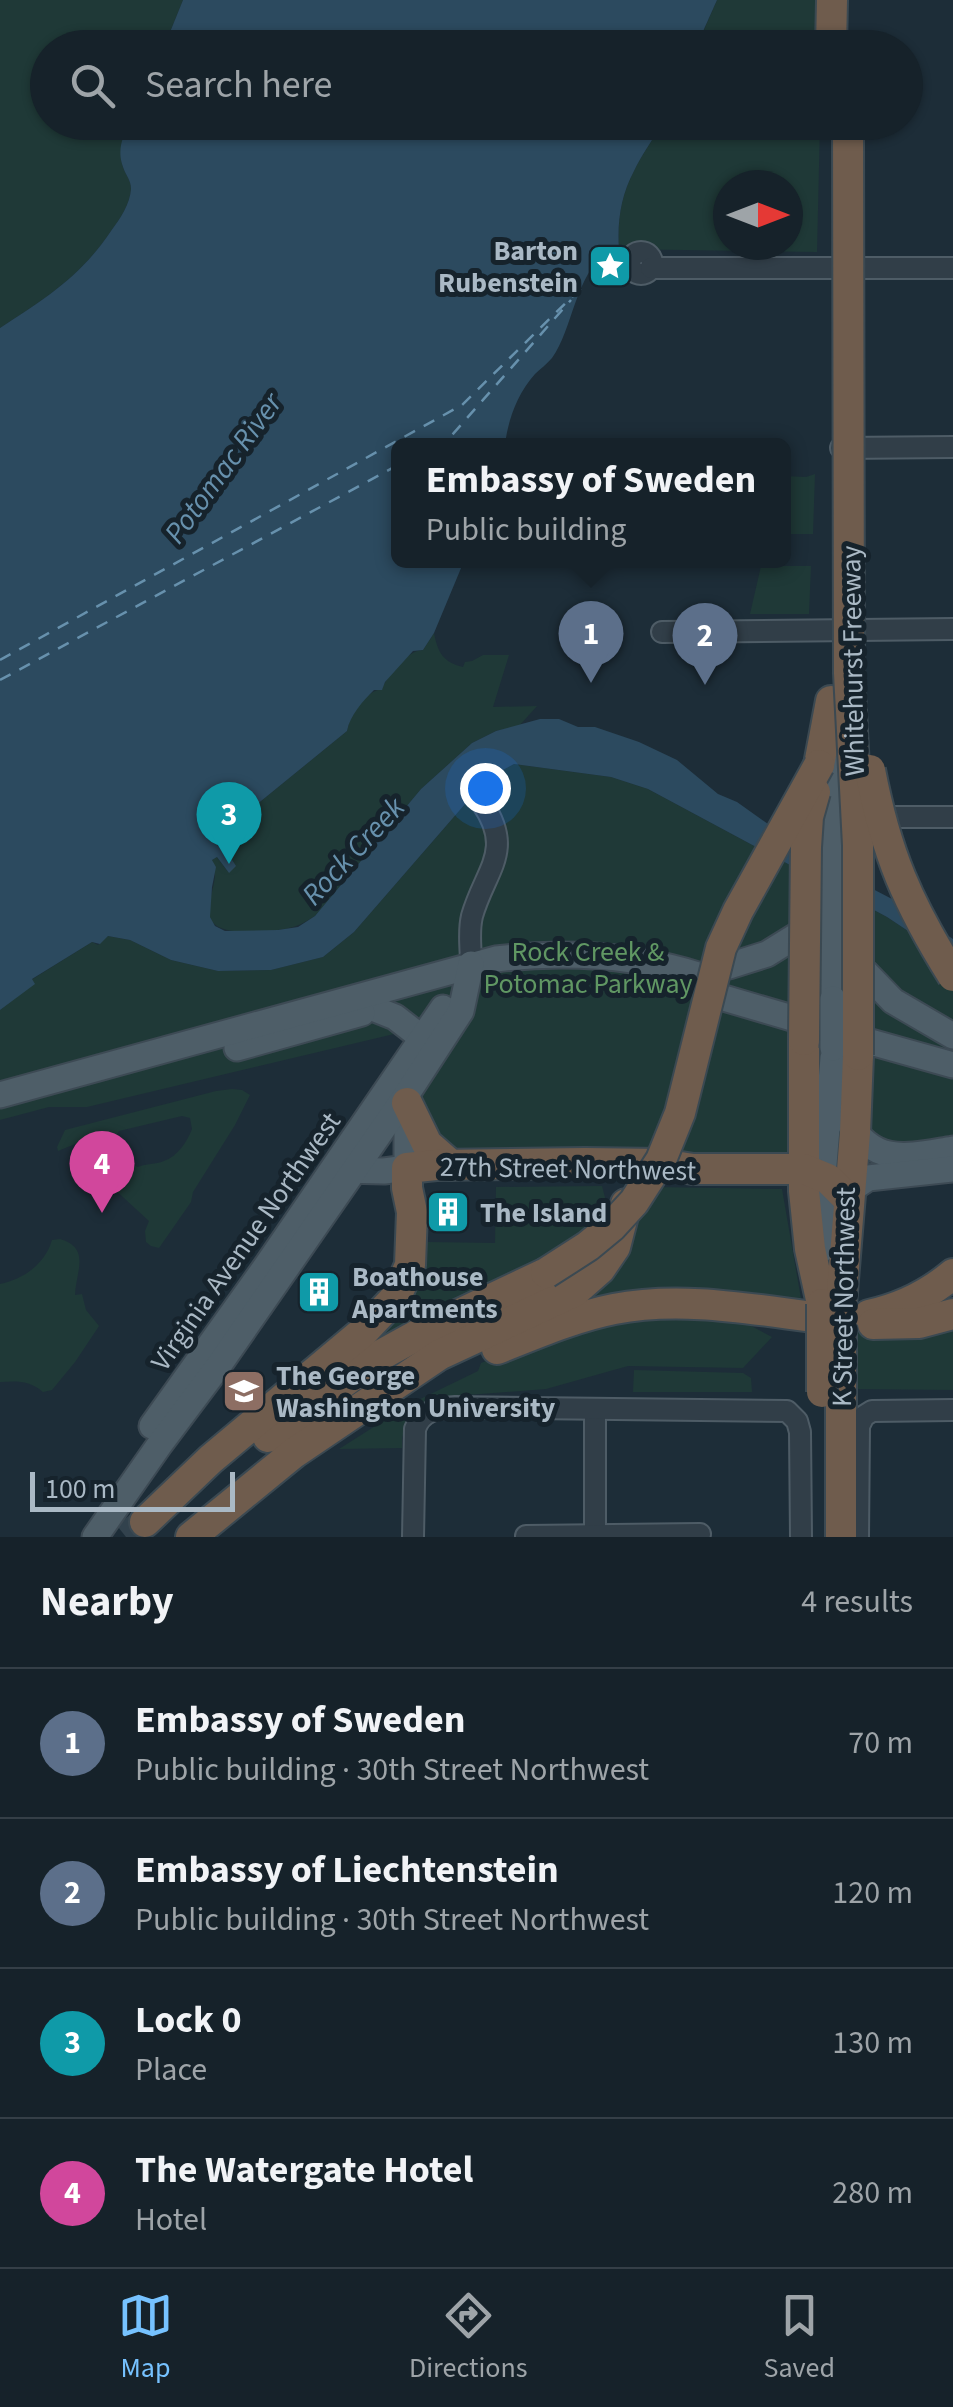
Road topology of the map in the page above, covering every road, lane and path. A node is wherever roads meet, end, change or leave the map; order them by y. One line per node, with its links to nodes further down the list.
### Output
1 (832, 0): 3 (highway)
2 (845, 0): 4 (main road); 5 (highway)
3 (831, 30)
4 (842, 30)
5 (847, 30)
6 (831, 140): 18 (highway, Whitehurst Freeway)
7 (844, 140): 10 (main road)
8 (844, 140): 14 (highway, Whitehurst Freeway, bridge)
9 (652, 268): 10 (street)
10 (840, 268): 11 (street); 13 (main road)
11 (953, 268)
12 (948, 447): 13 (street)
13 (840, 448): 16 (main road)
14 (849, 588): 25 (highway, bridge); 28 (highway, Whitehurst Freeway, bridge)
15 (953, 629): 16 (street)
16 (841, 630): 17 (street); 21 (main road)
17 (662, 632)
18 (819, 765): 28 (highway, Whitehurst Freeway, bridge); 46 (highway, bridge)
19 (482, 804): 23 (street, Virginia Avenue Northwest)
20 (953, 816): 21 (street)
21 (834, 818): 28 (main road, bridge)
22 (796, 936): 26 (main road)
23 (469, 973): 26 (main road); 27 (main road); 30 (main road, Virginia Avenue Northwest); 34 (main road); 35 (main road, Virginia Avenue Northwest)
24 (866, 973): 29 (main road)
25 (953, 976)
26 (707, 978): 28 (main road)
27 (375, 1009): 30 (main road); 36 (main road)
28 (831, 1036): 31 (main road); 33 (main road); 37 (highway, Whitehurst Freeway); 37 (highway, Whitehurst Freeway)
29 (953, 1036)
30 (422, 1038): 32 (main road, Virginia Avenue Northwest)
31 (953, 1048)
32 (406, 1061): 35 (main road); 44 (main road, Virginia Avenue Northwest)
33 (953, 1064)
34 (0, 1095)
35 (407, 1099): 40 (highway); 41 (main road); 44 (main road, Virginia Avenue Northwest)
36 (0, 1112)
37 (831, 1143): 38 (main road); 42 (highway, 27th Street Northwest); 45 (highway, Whitehurst Freeway); 45 (highway); 48 (highway, K Street Northwest)
38 (953, 1149)
39 (585, 1163): 40 (highway, 27th Street Northwest); 42 (highway, 27th Street Northwest); 47 (highway)
40 (451, 1165): 41 (highway, 27th Street Northwest); 46 (highway)
41 (407, 1168): 44 (main road, 27th Street Northwest); 46 (highway)
42 (693, 1169): 47 (highway)
43 (953, 1169): 45 (main road)
44 (344, 1170): 56 (main road, Virginia Avenue Northwest); 60 (main road, Virginia Avenue Northwest)
45 (848, 1199): 48 (highway, K Street Northwest)
46 (412, 1212)
47 (622, 1224): 54 (highway)
48 (826, 1250): 50 (highway, K Street Northwest); 52 (highway, K Street Northwest)
49 (953, 1274): 51 (highway)
50 (826, 1311): 52 (highway, K Street Northwest, bridge); 54 (highway)
51 (953, 1314)
52 (832, 1392): 64 (highway, K Street Northwest); 65 (highway, K Street Northwest)
53 (595, 1409): 59 (street); 62 (street); 63 (street, K Street Northwest)
54 (357, 1410): 61 (highway)
55 (953, 1410): 66 (street, K Street Northwest)
56 (100, 1533)
57 (700, 1534): 59 (street)
58 (526, 1536): 59 (street)
59 (606, 1536)
60 (76, 1537)
61 (191, 1537)
62 (413, 1537)
63 (801, 1537)
64 (822, 1537)
65 (840, 1537)
66 (858, 1537)

